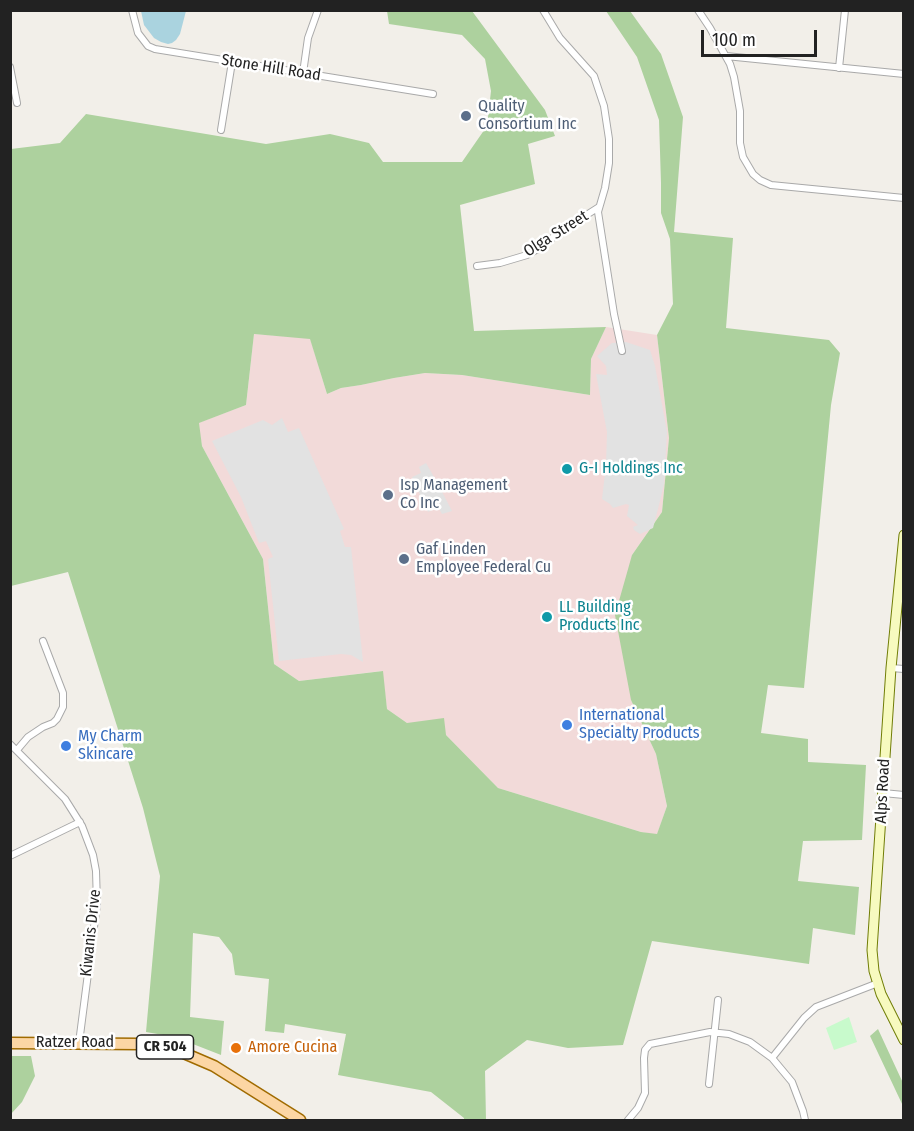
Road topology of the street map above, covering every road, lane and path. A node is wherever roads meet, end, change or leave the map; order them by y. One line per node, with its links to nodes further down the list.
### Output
1 (132, 10): 7 (street, Stone Hill Road)
2 (318, 10): 10 (street)
3 (543, 10): 16 (street)
4 (698, 10): 6 (street)
5 (845, 10): 9 (street)
6 (726, 56): 9 (street); 15 (street)
7 (232, 62): 10 (street, Stone Hill Road); 14 (street)
8 (10, 67): 13 (street)
9 (839, 68): 11 (street)
10 (303, 73): 12 (street, Stone Hill Road)
11 (903, 74)
12 (433, 94)
13 (17, 103)
14 (221, 130)
15 (903, 198)
16 (599, 207): 17 (street, Olga Street); 18 (street)
17 (477, 266)
18 (622, 351)
19 (903, 536): 20 (main road, Alps Road)
20 (903, 551): 22 (main road, Alps Road)
21 (43, 641): 25 (street)
22 (891, 668): 23 (street); 26 (main road, Alps Road)
23 (903, 669)
24 (10, 744): 25 (street, Kiwanis Drive)
25 (17, 750): 28 (street, Kiwanis Drive)
26 (883, 793): 27 (street); 30 (main road, Alps Road)
27 (903, 795)
28 (80, 822): 29 (street); 35 (street, Kiwanis Drive)
29 (10, 856)
30 (878, 983): 33 (main road, Alps Road); 36 (street)
31 (718, 1000): 32 (street)
32 (715, 1032): 36 (street); 37 (street); 39 (street)
33 (903, 1040)
34 (10, 1043): 35 (main road, Ratzer Road / CR 504)
35 (79, 1043): 38 (main road, Ratzer Road / CR 504)
36 (772, 1058): 40 (street)
37 (709, 1084)
38 (300, 1120)
39 (628, 1120)
40 (805, 1120)

